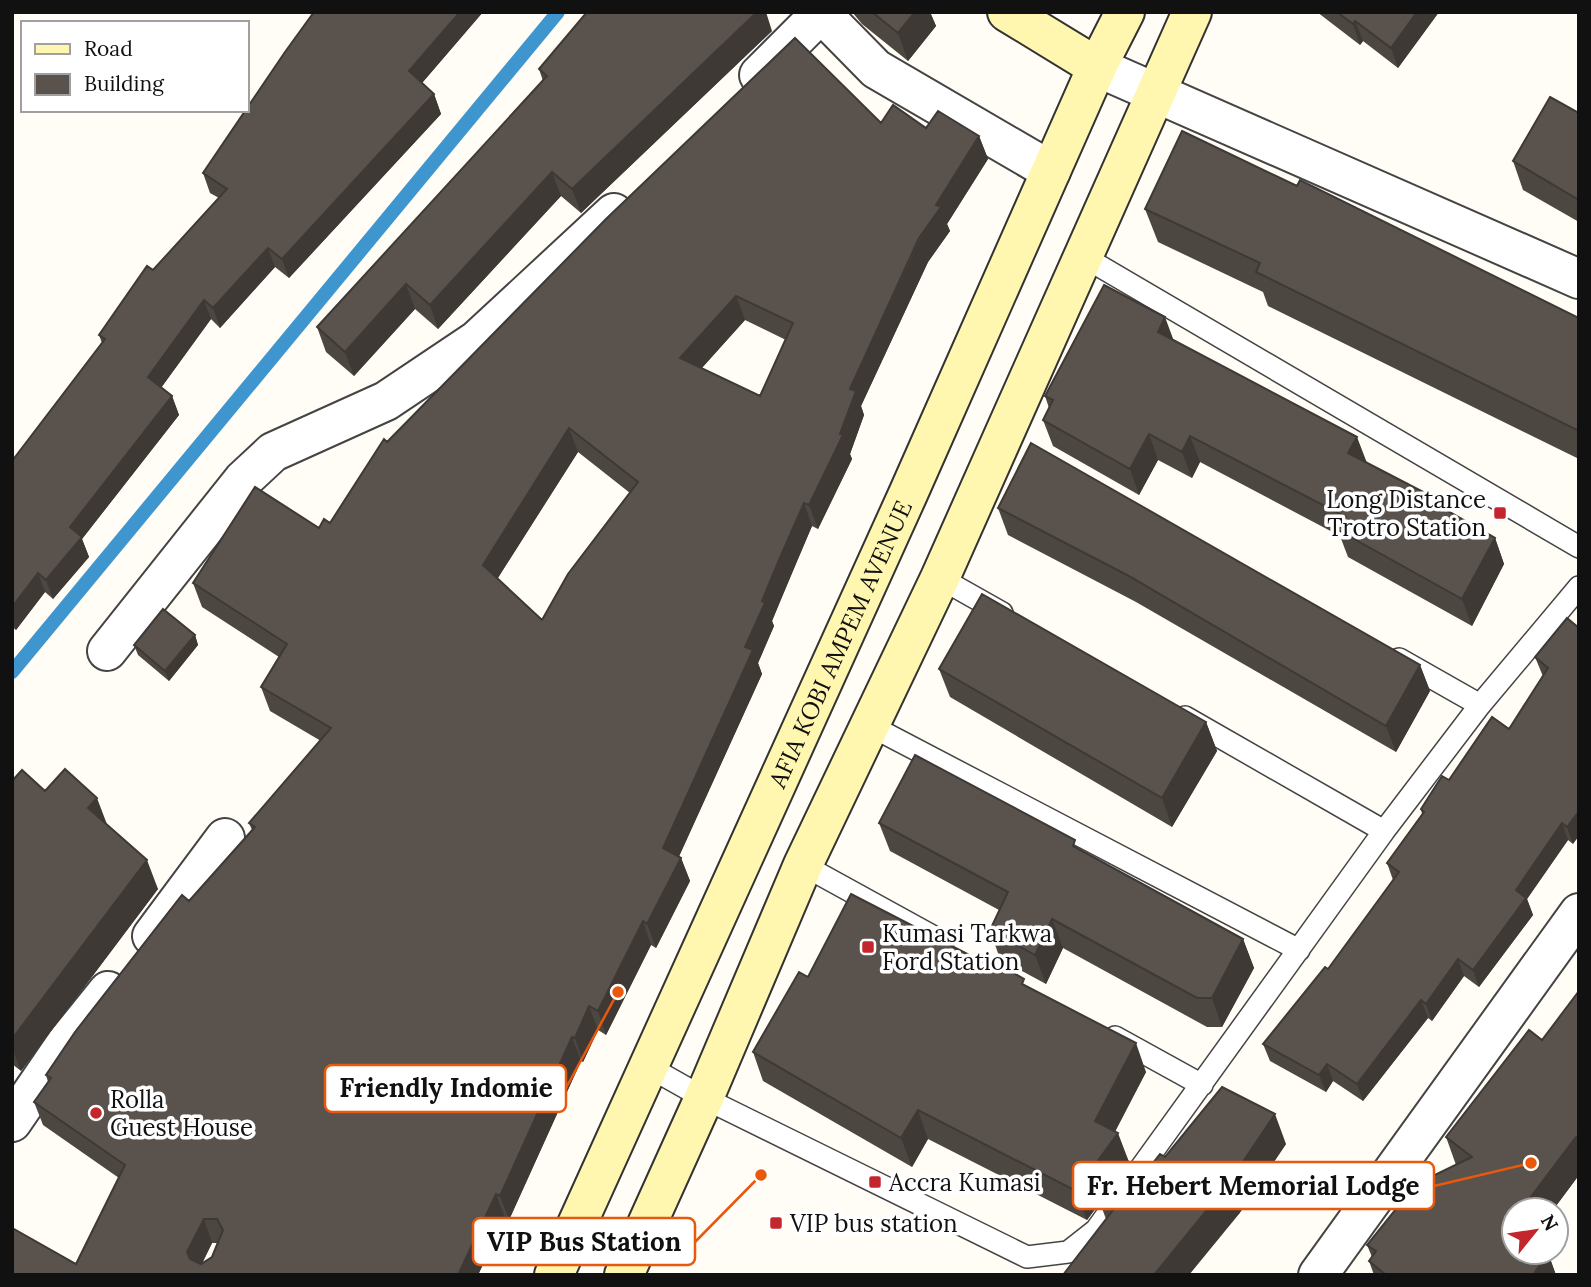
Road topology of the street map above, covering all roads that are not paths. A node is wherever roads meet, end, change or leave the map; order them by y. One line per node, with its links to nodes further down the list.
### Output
1 (1007, 12): 5 (main road)
2 (1125, 12): 5 (main road, AFIA KOBI AMPEM AVENUE)
3 (1192, 12): 6 (main road)
4 (822, 13): 7 (street); 8 (street)
5 (1097, 67): 6 (street); 8 (main road, AFIA KOBI AMPEM AVENUE)
6 (1153, 93): 10 (main road); 11 (street)
7 (738, 96)
8 (1051, 171): 28 (main road, AFIA KOBI AMPEM AVENUE)
9 (640, 189): 16 (street)
10 (1084, 257): 12 (lane); 13 (main road)
11 (1579, 279)
12 (1579, 547)
13 (940, 578): 15 (lane); 20 (main road)
14 (1579, 587): 18 (lane)
15 (1024, 625)
16 (107, 651)
17 (1385, 651): 18 (lane)
18 (1480, 705): 21 (lane)
19 (1168, 708): 21 (lane)
20 (869, 725): 23 (main road); 25 (lane)
21 (1384, 831): 25 (lane)
22 (225, 838): 31 (street)
23 (803, 864): 26 (lane); 30 (main road)
24 (1579, 913): 34 (street)
25 (1299, 950): 29 (lane)
26 (960, 951)
27 (1093, 1025): 29 (lane)
28 (649, 1068): 30 (lane); 32 (main road, AFIA KOBI AMPEM AVENUE)
29 (1202, 1085): 30 (lane)
30 (704, 1098): 33 (main road)
31 (12, 1122)
32 (554, 1275)
33 (624, 1275)
34 (1318, 1275)

